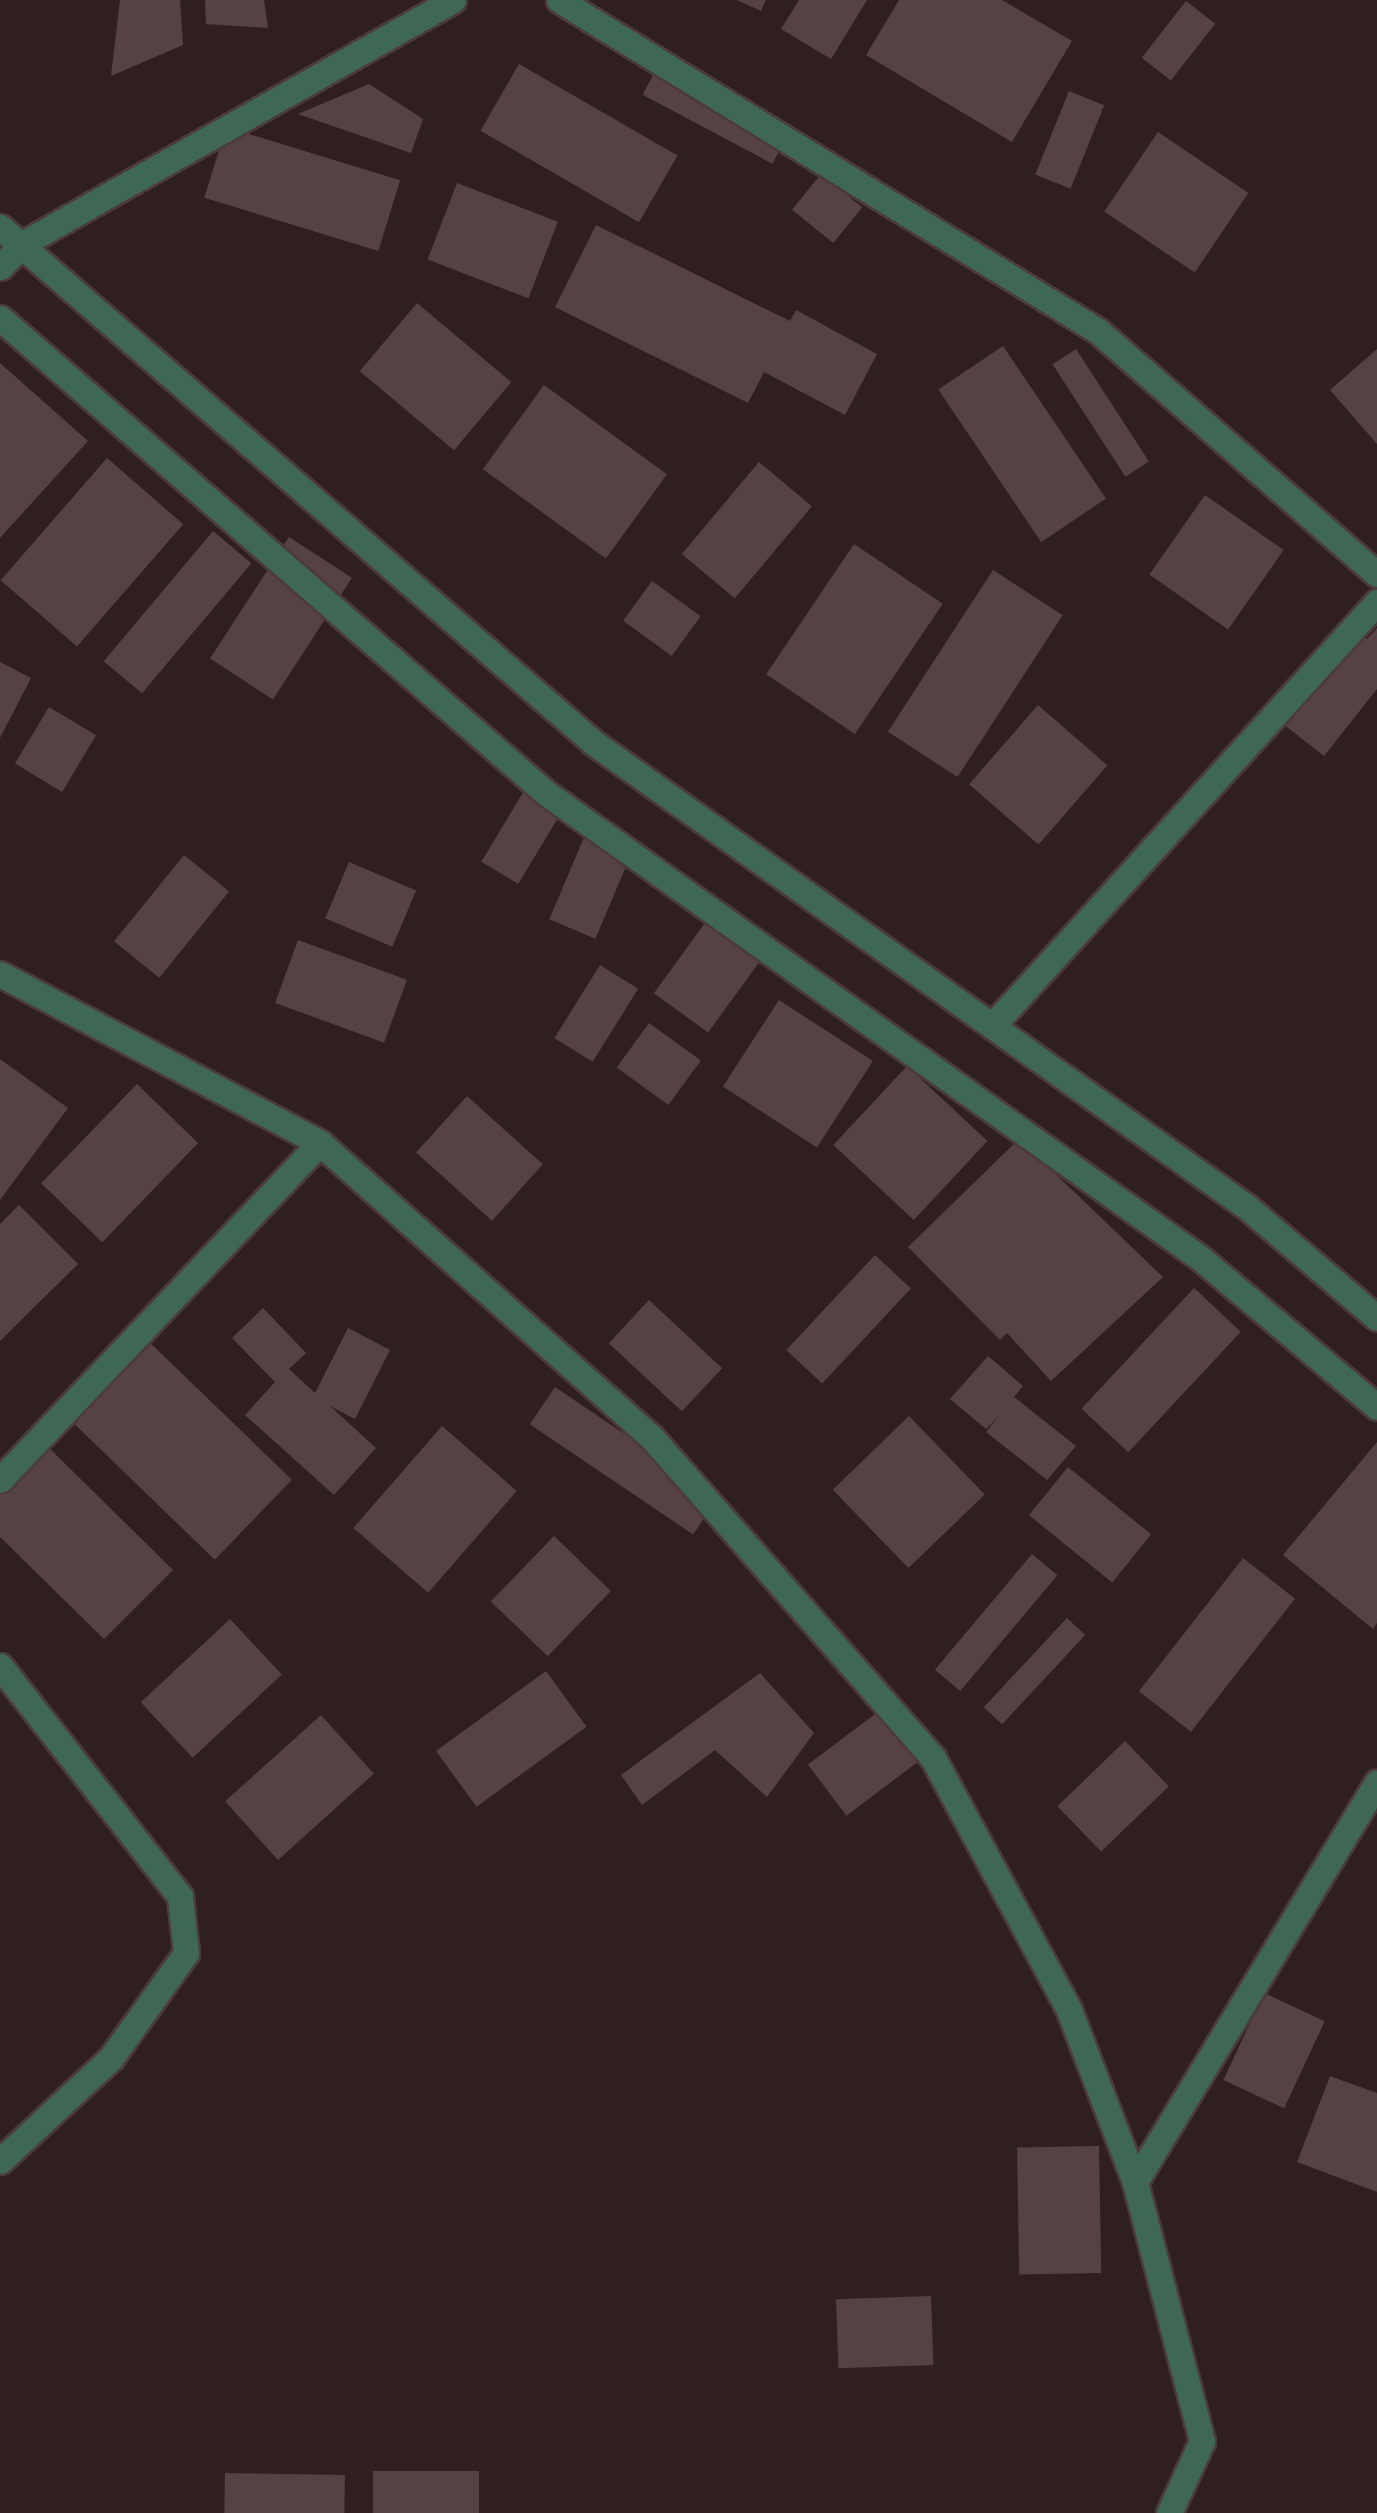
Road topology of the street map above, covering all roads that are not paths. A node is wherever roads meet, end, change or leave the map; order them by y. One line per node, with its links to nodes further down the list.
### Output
1 (453, 0): 4 (street)
2 (559, 0): 7 (street)
3 (0, 228): 4 (street)
4 (22, 244): 5 (street); 10 (street)
5 (0, 267)
6 (0, 318): 13 (street)
7 (1377, 574)
8 (1377, 602): 10 (street)
9 (0, 974): 11 (street)
10 (992, 1026): 12 (street)
11 (320, 1142): 14 (street); 18 (street)
12 (1377, 1318)
13 (1377, 1406)
14 (0, 1480)
15 (0, 1666): 17 (street)
16 (1377, 1782): 18 (street)
17 (0, 2161)
18 (1135, 2182): 19 (street)
19 (1169, 2513)

